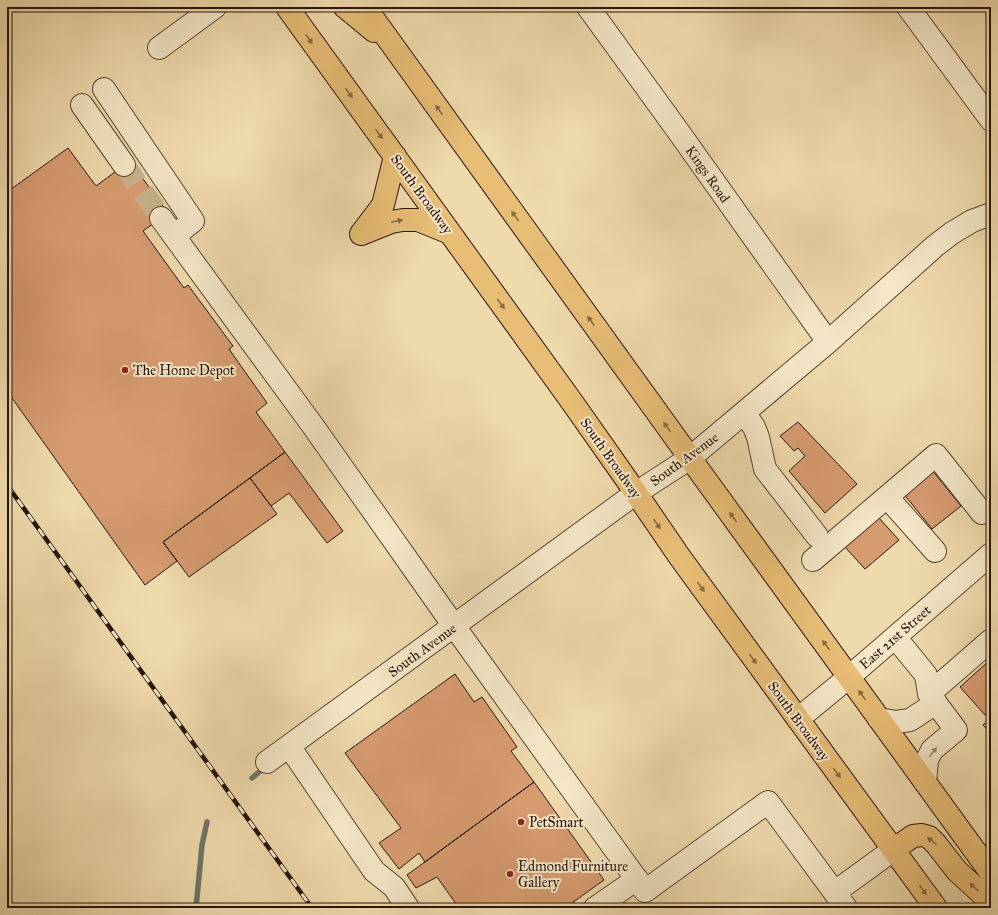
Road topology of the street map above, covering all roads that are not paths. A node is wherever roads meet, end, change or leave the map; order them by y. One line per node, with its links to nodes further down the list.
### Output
1 (215, 7): 7 (street)
2 (287, 7): 12 (main road, South Broadway, one-way to 12)
3 (345, 7): 8 (main road)
4 (365, 7): 8 (main road)
5 (588, 7): 18 (street, Kings Road)
6 (908, 7): 11 (street)
7 (159, 48)
8 (395, 48): 20 (main road, one-way to 8)
9 (104, 89): 17 (street)
10 (82, 105): 13 (street)
11 (991, 120)
12 (395, 156): 16 (main road, South Broadway); 16 (main road, one-way to 16)
13 (124, 165)
14 (991, 214): 18 (street, South Avenue)
15 (161, 218): 17 (street)
16 (450, 233): 21 (main road, South Broadway, one-way to 21)
17 (174, 236): 28 (street)
18 (828, 342): 19 (street, South Avenue)
19 (744, 413): 20 (street, South Avenue); 24 (street)
20 (690, 458): 21 (street, South Avenue); 31 (main road, one-way to 20)
21 (636, 492): 28 (street, South Avenue); 33 (main road, South Broadway, one-way to 33)
22 (887, 496): 23 (street); 25 (street); 26 (street)
23 (982, 513)
24 (817, 536)
25 (935, 551)
26 (813, 560)
27 (989, 561): 29 (street, East 21st Street)
28 (454, 626): 35 (street, South Avenue); 40 (street)
29 (895, 637): 31 (street, East 21st Street); 32 (street)
30 (991, 640): 32 (street)
31 (849, 677): 33 (street, East 21st Street); 34 (main road, one-way to 31)
32 (933, 698): 34 (street); 37 (street, one-way to 32)
33 (798, 719): 38 (main road, South Broadway, one-way to 38)
34 (879, 719): 37 (main road)
35 (289, 746): 36 (street, South Avenue); 43 (street)
36 (267, 762)
37 (925, 782): 39 (main road)
38 (894, 850): 41 (street); 42 (main road, one-way to 38); 45 (main road, South Broadway, one-way to 45)
39 (991, 873)
40 (636, 879): 41 (street); 44 (street)
41 (840, 900)
42 (991, 902)
43 (408, 908)
44 (596, 908)
45 (936, 908)

